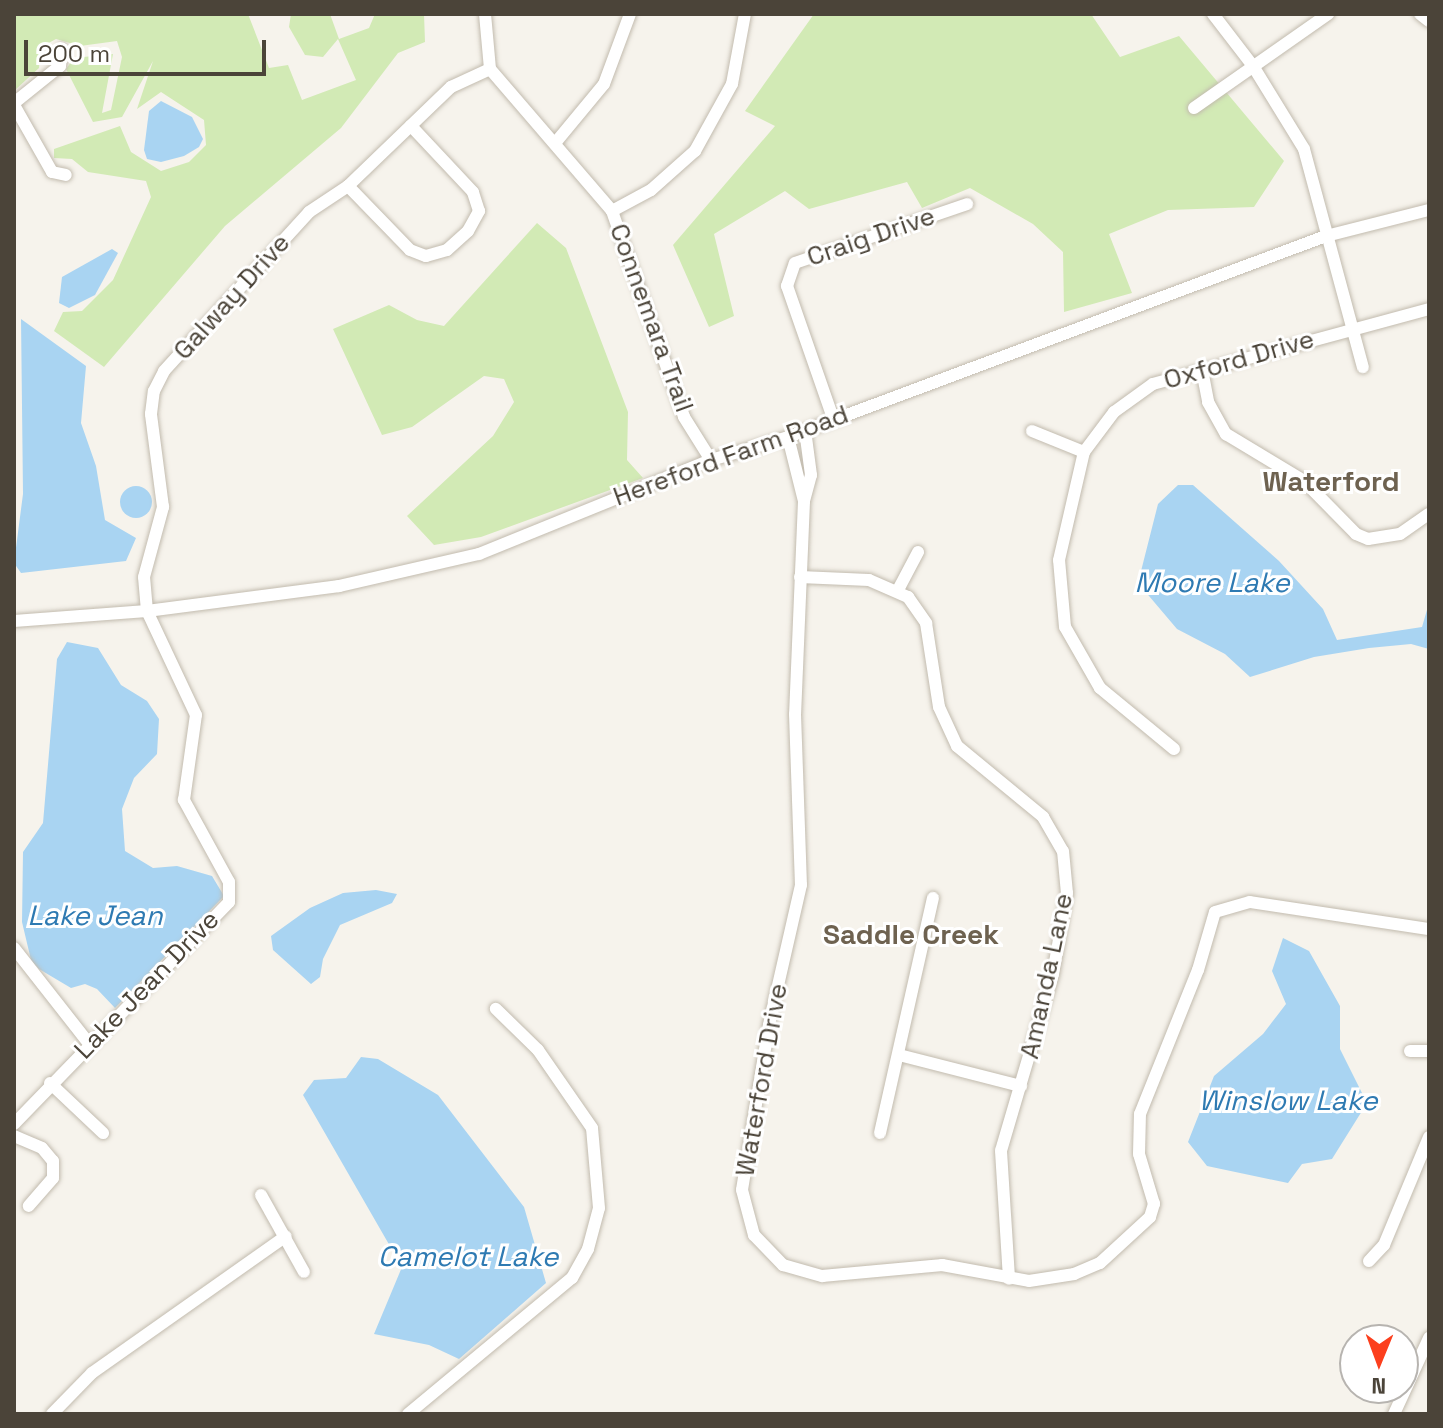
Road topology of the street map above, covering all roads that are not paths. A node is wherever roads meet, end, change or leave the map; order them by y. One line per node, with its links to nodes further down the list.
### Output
1 (485, 14): 10 (street)
2 (630, 14): 14 (street)
3 (745, 14): 19 (street)
4 (1213, 14): 9 (street)
5 (1328, 14): 9 (street)
6 (1420, 14): 7 (street)
7 (1429, 21)
8 (62, 49): 11 (street)
9 (1253, 66): 12 (street); 20 (street)
10 (490, 69): 13 (street, Galway Drive); 14 (street, Connemara Trail)
11 (14, 104): 15 (street)
12 (1194, 108)
13 (411, 126): 16 (street, Galway Drive); 16 (street)
14 (556, 142): 19 (street, Connemara Trail)
15 (66, 175)
16 (348, 186): 36 (street, Galway Drive)
17 (967, 204): 25 (street, Craig Drive)
18 (1429, 210): 20 (street, Hereford Farm Road)
19 (612, 211): 30 (street, Connemara Trail)
20 (1326, 236): 22 (street); 25 (street, Hereford Farm Road)
21 (1429, 309): 22 (street, Oxford Drive)
22 (1352, 328): 23 (street); 24 (street, Oxford Drive)
23 (1363, 367)
24 (1202, 370): 29 (street, Oxford Drive); 32 (street)
25 (833, 418): 26 (street, Hereford Farm Road)
26 (805, 430): 28 (street, Hereford Farm Road); 31 (street, Waterford Drive)
27 (1032, 431): 29 (street)
28 (788, 437): 30 (street, Hereford Farm Road); 31 (street, Waterford Drive)
29 (1084, 452): 38 (street, Oxford Drive)
30 (711, 460): 36 (street, Hereford Farm Road)
31 (805, 475): 34 (street, Waterford Drive)
32 (1429, 514)
33 (918, 552): 35 (street)
34 (800, 577): 35 (street); 59 (street, Waterford Drive)
35 (898, 590): 48 (street, Amanda Lane)
36 (147, 611): 37 (street, Hereford Farm Road); 43 (street, Lake Jean Drive)
37 (14, 621)
38 (1174, 749)
39 (933, 898): 46 (street)
40 (1429, 929): 59 (street, Waterford Drive)
41 (14, 948): 43 (street)
42 (496, 1009): 62 (street)
43 (90, 1045): 47 (street, Lake Jean Drive)
44 (1410, 1051): 45 (street)
45 (1429, 1051)
46 (899, 1055): 48 (street); 51 (street)
47 (50, 1083): 49 (street, Lake Jean Drive); 50 (street)
48 (1021, 1086): 59 (street, Amanda Lane)
49 (14, 1124)
50 (103, 1133)
51 (880, 1133)
52 (14, 1136): 55 (street)
53 (1429, 1137): 57 (street)
54 (261, 1195): 56 (street)
55 (29, 1206)
56 (286, 1236): 58 (street); 61 (street)
57 (1369, 1261)
58 (304, 1272)
59 (1009, 1279)
60 (1429, 1338): 63 (street)
61 (52, 1414)
62 (408, 1414)
63 (1394, 1414)

